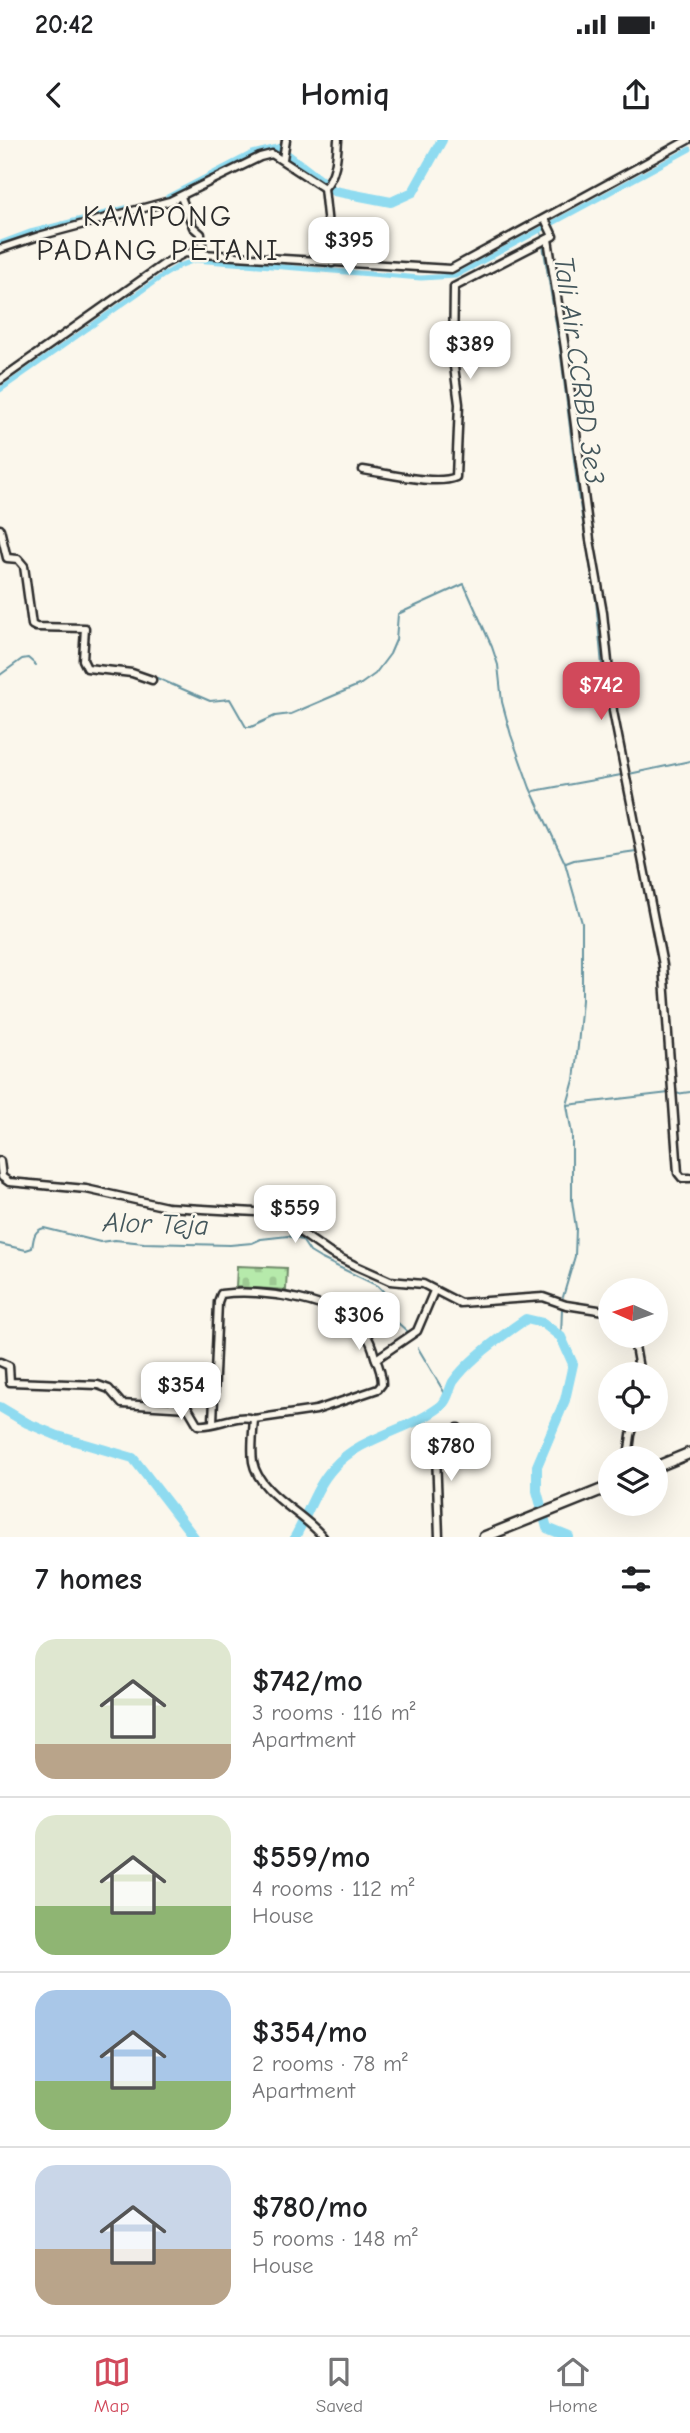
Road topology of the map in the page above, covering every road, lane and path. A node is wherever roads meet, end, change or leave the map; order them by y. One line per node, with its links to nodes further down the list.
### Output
1 (286, 140): 4 (street)
2 (338, 140): 5 (street)
3 (688, 140): 7 (street)
4 (284, 155): 5 (street); 6 (street)
5 (326, 186): 11 (street)
6 (181, 197): 9 (street); 10 (street)
7 (546, 220): 8 (street); 11 (street)
8 (550, 236): 13 (street); 14 (street)
9 (0, 249)
10 (203, 254): 11 (street); 12 (street)
11 (331, 263)
12 (0, 380)
13 (363, 470)
14 (584, 498): 15 (street); 19 (street)
15 (577, 505)
16 (0, 529): 17 (street)
17 (152, 680)
18 (0, 1161): 20 (street)
19 (690, 1178)
20 (434, 1291): 21 (street); 22 (street)
21 (598, 1310)
22 (376, 1359): 24 (street); 25 (street)
23 (0, 1362): 25 (street)
24 (254, 1419): 25 (street); 31 (street)
25 (213, 1422)
26 (458, 1428): 32 (street)
27 (690, 1453): 28 (main road)
28 (668, 1462)
29 (598, 1491): 30 (main road)
30 (497, 1535): 33 (main road)
31 (323, 1537)
32 (439, 1537)
33 (484, 1537)

